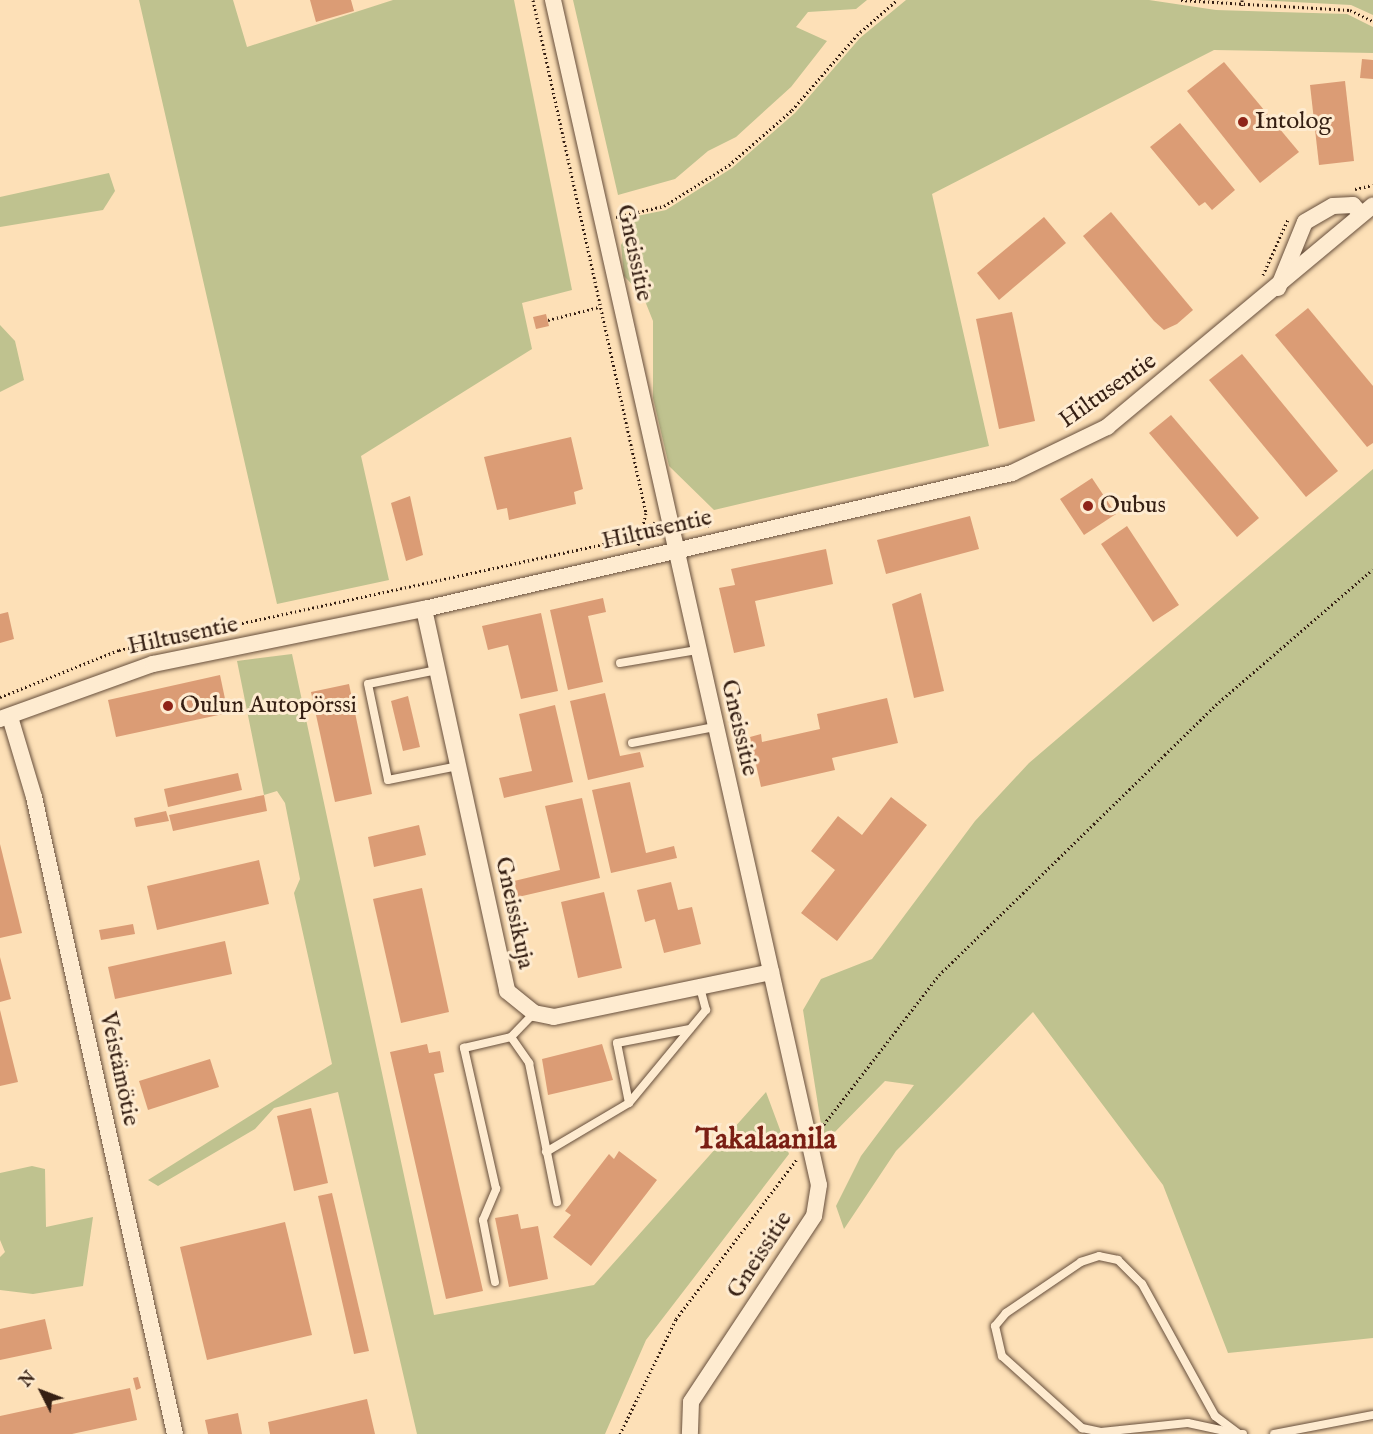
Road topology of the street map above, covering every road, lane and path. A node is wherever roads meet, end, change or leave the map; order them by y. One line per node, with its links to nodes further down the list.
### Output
1 (533, 0): 13 (path)
2 (553, 0): 12 (street, Gneissitie)
3 (897, 0): 12 (path)
4 (1181, 0): 6 (path)
5 (1242, 0): 6 (path)
6 (1242, 6): 7 (path)
7 (1373, 21)
8 (1373, 185): 9 (path)
9 (1346, 190)
10 (1297, 208): 14 (path)
11 (1367, 210): 15 (street, Hiltusentie); 15 (street, Hiltusentie)
12 (602, 220): 13 (path); 18 (street, Gneissitie)
13 (579, 224): 16 (path)
14 (1261, 280)
15 (1278, 288): 21 (street, Hiltusentie)
16 (598, 307): 17 (path); 20 (path)
17 (548, 320)
18 (667, 520): 19 (path); 20 (path); 21 (street, Gneissitie)
19 (721, 524)
20 (643, 530): 22 (path); 28 (path)
21 (674, 550): 22 (street, Hiltusentie); 25 (street, Gneissitie)
22 (641, 558): 24 (street, Hiltusentie)
23 (1373, 569): 38 (path)
24 (424, 609): 27 (street, Gneissikuja); 29 (street, Hiltusentie)
25 (697, 650): 26 (lane); 30 (street, Gneissitie)
26 (620, 663)
27 (437, 670): 32 (street, Gneissikuja); 32 (lane)
28 (0, 697)
29 (5, 718): 45 (street, Veistämötie)
30 (714, 727): 31 (lane); 33 (street, Gneissitie)
31 (632, 742)
32 (458, 766): 35 (street, Gneissikuja)
33 (771, 972): 34 (street); 47 (street, Gneissitie)
34 (700, 987): 35 (street); 36 (lane)
35 (534, 1013): 37 (lane)
36 (690, 1029): 39 (lane); 39 (lane)
37 (511, 1037): 40 (lane); 43 (lane)
38 (841, 1102)
39 (629, 1103): 40 (lane)
40 (546, 1152): 42 (lane)
41 (772, 1191): 46 (path)
42 (557, 1202)
43 (495, 1282)
44 (1373, 1415): 49 (lane)
45 (172, 1433)
46 (620, 1434)
47 (690, 1434)
48 (1241, 1434): 48 (lane)
49 (1274, 1434)

